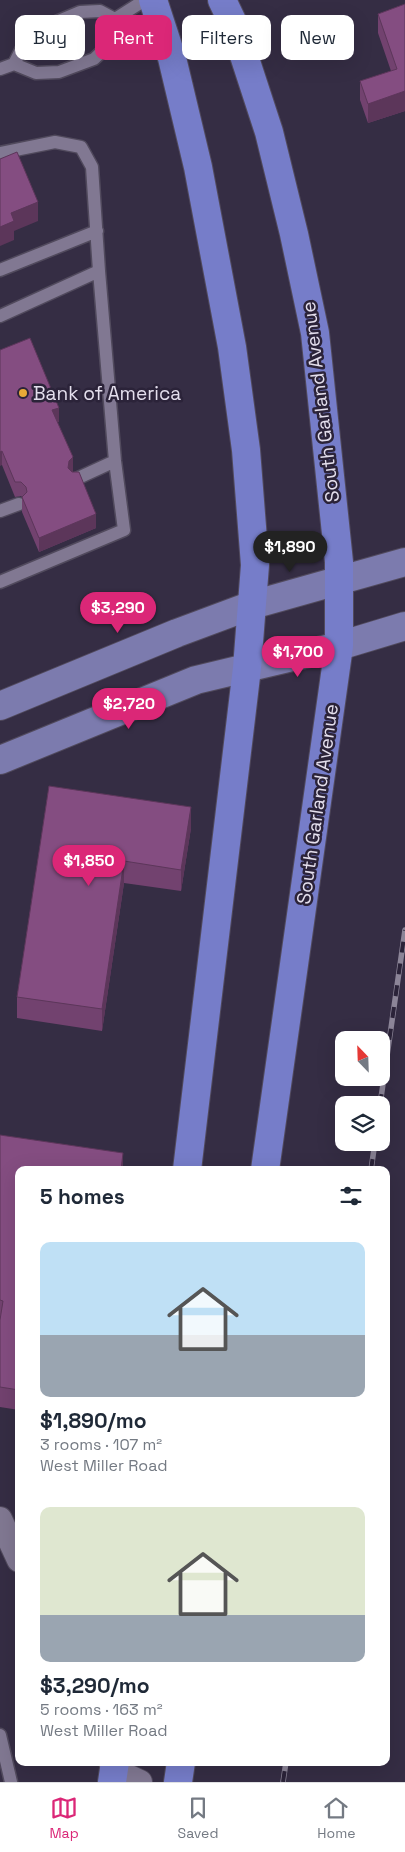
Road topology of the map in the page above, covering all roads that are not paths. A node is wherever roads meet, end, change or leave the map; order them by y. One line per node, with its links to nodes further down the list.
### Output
1 (146, 0): 5 (lane)
2 (153, 0): 21 (main road)
3 (222, 0): 20 (main road, South Garland Avenue)
4 (108, 15): 7 (lane)
5 (122, 15)
6 (95, 58): 7 (lane)
7 (14, 64): 8 (lane)
8 (0, 69)
9 (0, 152): 10 (lane)
10 (96, 231): 11 (lane); 12 (lane)
11 (0, 270)
12 (99, 271): 13 (lane); 14 (lane)
13 (0, 316)
14 (115, 461): 15 (lane); 19 (lane)
15 (76, 479)
16 (18, 504): 17 (lane)
17 (0, 511)
18 (405, 562): 20 (main road)
19 (0, 582)
20 (340, 582): 21 (main road); 23 (main road, South Garland Avenue)
21 (252, 605): 24 (main road); 25 (main road)
22 (405, 626): 23 (main road)
23 (339, 646): 24 (main road); 28 (main road, South Garland Avenue)
24 (247, 668): 26 (main road); 27 (main road)
25 (0, 706)
26 (0, 760)
27 (187, 1166)
28 (266, 1166)
29 (0, 1518): 30 (street)
30 (15, 1551)
31 (0, 1735): 34 (lane)
32 (180, 1766): 36 (main road)
33 (113, 1769): 35 (street)
34 (11, 1782)
35 (140, 1782)
36 (178, 1782)

